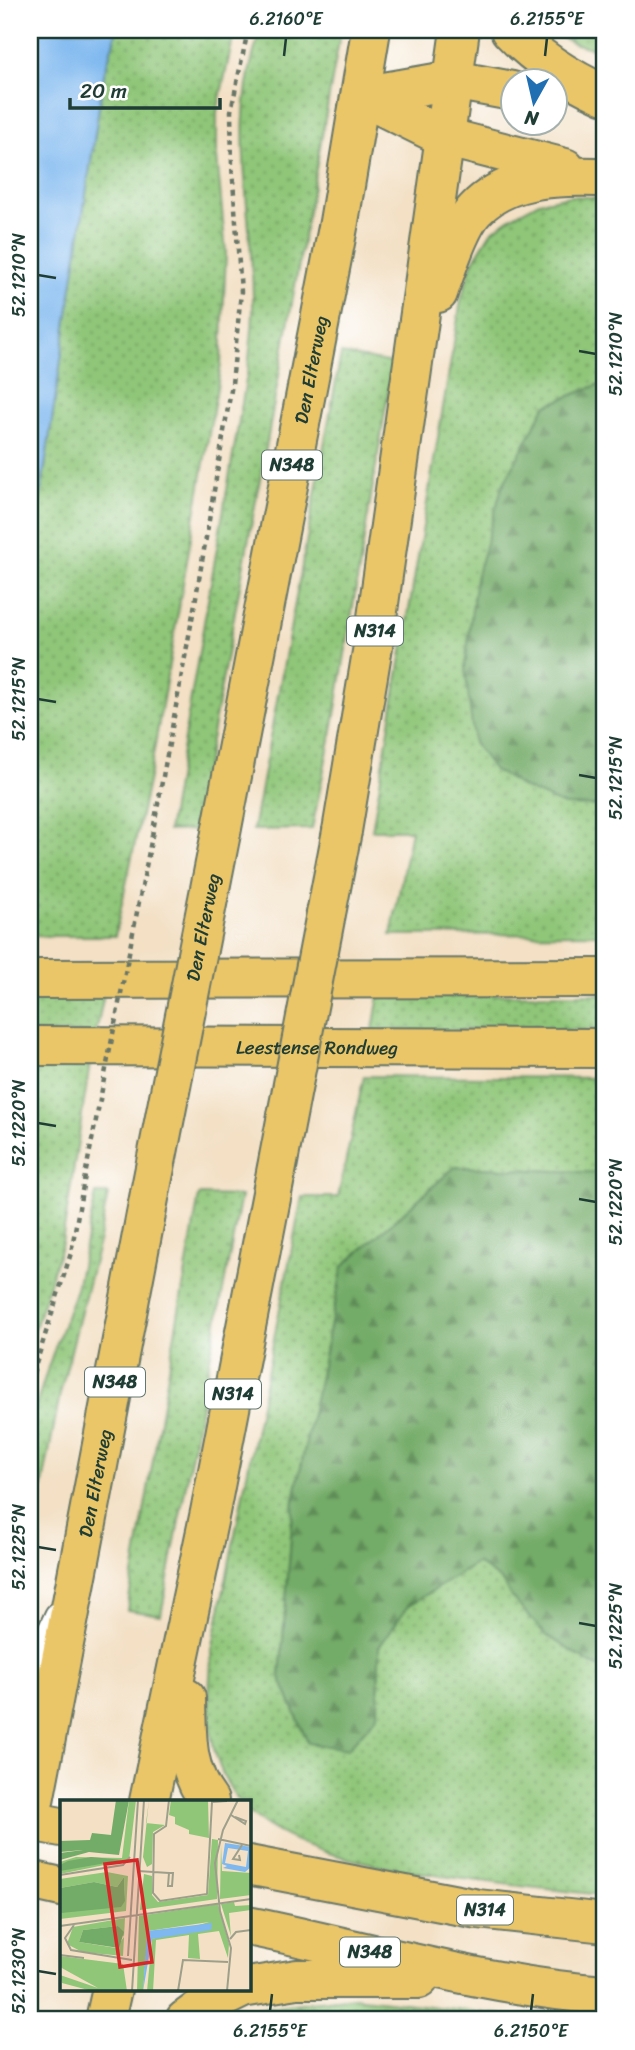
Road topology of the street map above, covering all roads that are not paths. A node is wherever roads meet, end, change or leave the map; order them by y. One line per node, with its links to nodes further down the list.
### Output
1 (371, 30): 7 (main road, Den Elterweg)
2 (460, 30): 4 (main road, N314)
3 (510, 30): 6 (main road)
4 (453, 80): 5 (main road); 7 (main road); 10 (main road, N314)
5 (498, 88)
6 (605, 95)
7 (361, 96): 10 (main road, N314); 17 (main road, Den Elterweg / N348, bridge)
8 (568, 102): 9 (main road)
9 (605, 109)
10 (444, 137): 11 (main road, N314); 12 (main road, N314)
11 (601, 178): 12 (main road, N314)
12 (403, 431): 18 (main road, N314, bridge)
13 (605, 978): 14 (main road)
14 (30, 979)
15 (30, 1046): 16 (main road, Leestense Rondweg)
16 (605, 1048)
17 (79, 1570): 19 (lane); 22 (main road, Den Elterweg / N348)
18 (193, 1595): 20 (main road); 21 (main road, N314)
19 (30, 1677)
20 (149, 1800)
21 (208, 1800)
22 (30, 1821): 23 (main road)
23 (60, 1827)
24 (250, 1841): 28 (main road, N314)
25 (250, 1865): 28 (main road, N314)
26 (30, 1880): 27 (main road)
27 (60, 1886)
28 (366, 1889): 29 (main road, N314)
29 (605, 1923)
30 (250, 1926): 31 (main road, N348)
31 (491, 1980): 32 (main road, N348); 35 (main road, N348)
32 (250, 1987)
33 (111, 1990): 36 (main road)
34 (239, 1990): 37 (main road)
35 (605, 1995)
36 (105, 2020)
37 (185, 2020)

